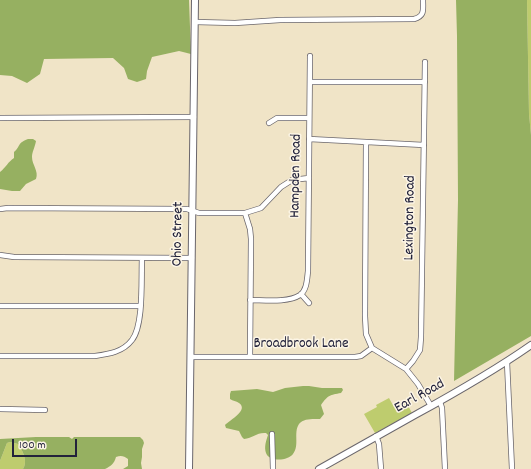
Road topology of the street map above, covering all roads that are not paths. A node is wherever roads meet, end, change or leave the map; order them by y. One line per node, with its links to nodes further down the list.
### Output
1 (196, 0): 3 (street, Ohio Street)
2 (423, 0): 3 (street)
3 (195, 22): 8 (street, Ohio Street)
4 (310, 56): 6 (street, Hampden Road)
5 (424, 62): 7 (street, Lexington Road)
6 (310, 82): 7 (street); 10 (street, Hampden Road)
7 (424, 82): 14 (street, Lexington Road)
8 (194, 117): 9 (street); 17 (street, Ohio Street)
9 (0, 118)
10 (309, 118): 11 (street); 12 (street, Hampden Road)
11 (270, 123)
12 (309, 139): 13 (street); 15 (street, Hampden Road)
13 (366, 142): 14 (street); 28 (street)
14 (424, 145): 33 (street, Lexington Road)
15 (309, 178): 18 (street); 22 (street, Hampden Road)
16 (0, 209): 17 (street)
17 (192, 210): 18 (street); 21 (street, Ohio Street)
18 (245, 213): 23 (street)
19 (0, 255): 20 (street)
20 (142, 258): 21 (street); 26 (street)
21 (192, 258): 30 (street, Ohio Street)
22 (301, 294): 23 (street); 24 (street)
23 (250, 300): 31 (street)
24 (309, 303)
25 (0, 306): 26 (street)
26 (140, 306): 29 (street)
27 (531, 345): 32 (street, Earl Road)
28 (372, 348): 31 (street, Broadbrook Lane); 33 (street)
29 (0, 356)
30 (191, 357): 31 (street, Broadbrook Lane); 40 (street, Ohio Street)
31 (250, 357)
32 (507, 362): 34 (street, Earl Road); 45 (street)
33 (406, 369): 35 (street)
34 (440, 402): 35 (street, Earl Road); 44 (street)
35 (431, 406): 39 (street, Earl Road)
36 (0, 410): 37 (street)
37 (45, 410)
38 (272, 434): 41 (street)
39 (376, 436): 42 (street, Earl Road); 43 (street)
40 (189, 469)
41 (273, 469)
42 (319, 469)
43 (381, 469)
44 (445, 469)
45 (512, 469)

